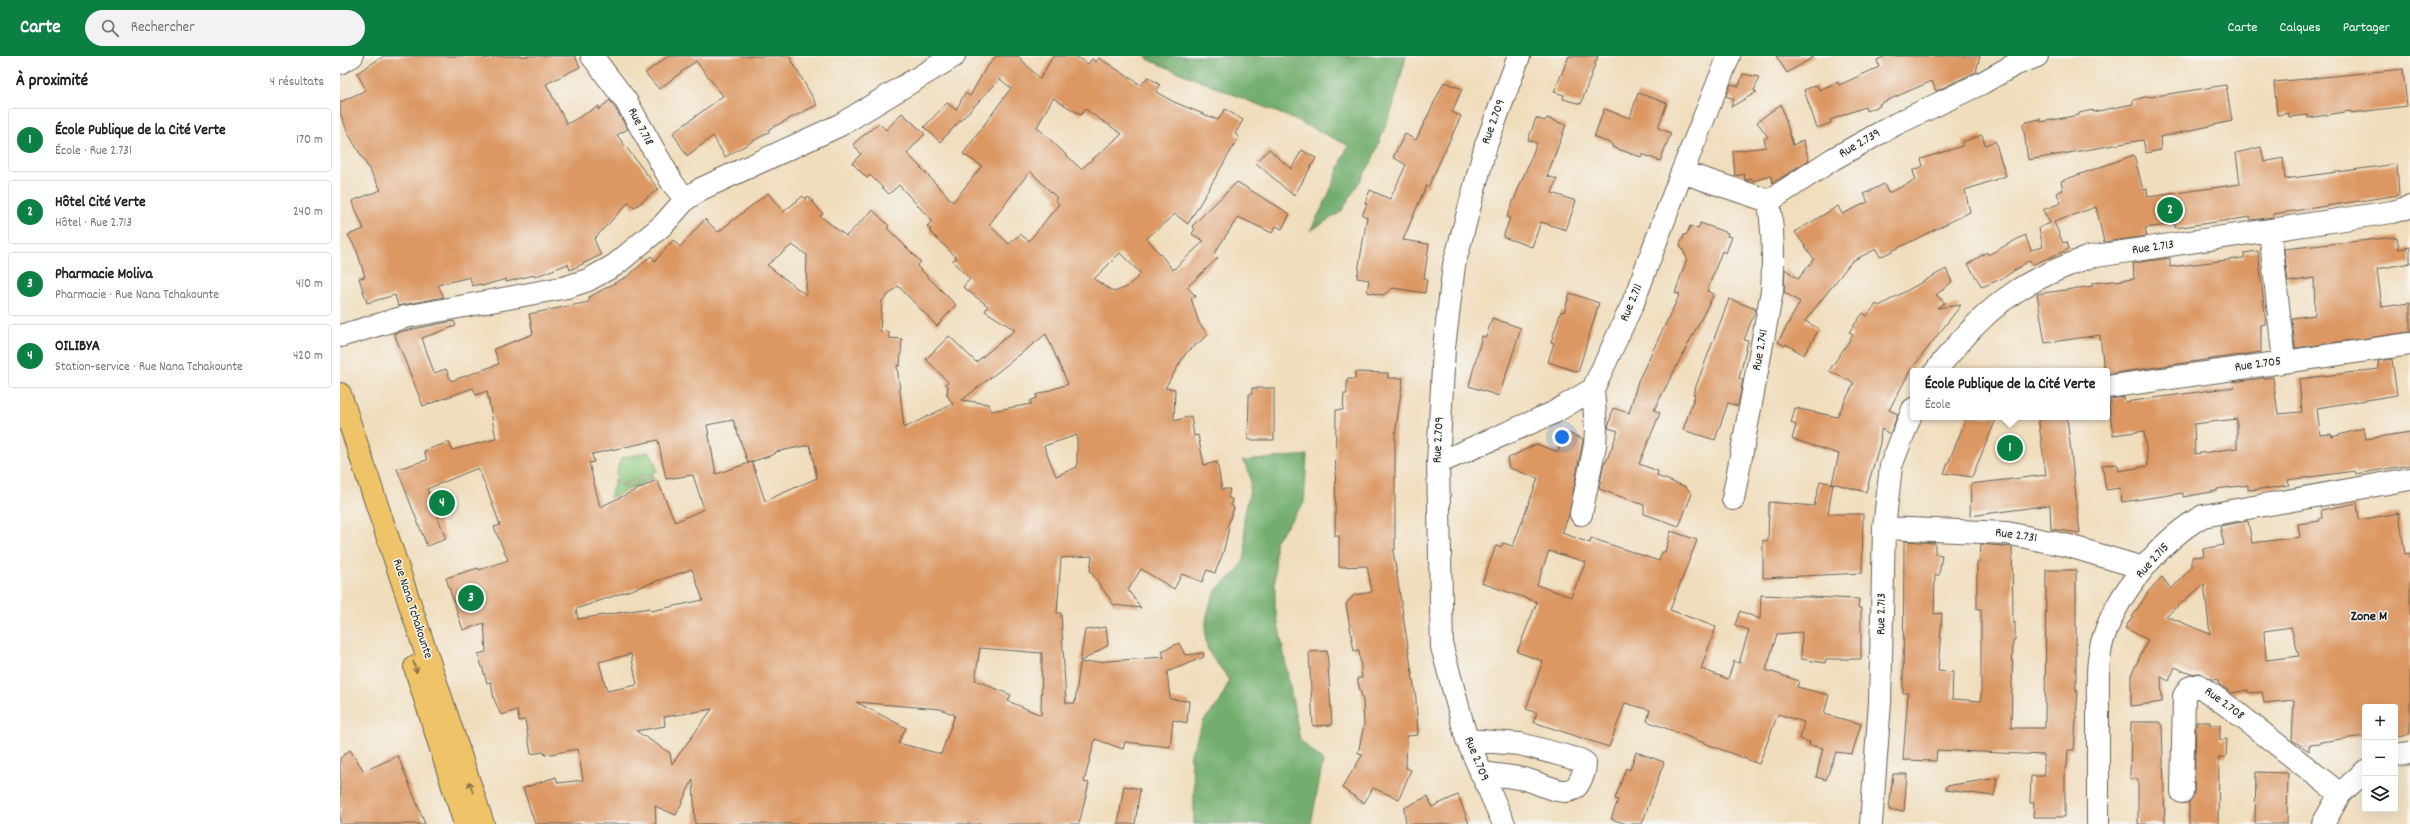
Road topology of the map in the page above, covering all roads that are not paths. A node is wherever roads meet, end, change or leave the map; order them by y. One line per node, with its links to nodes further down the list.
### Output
1 (352, 56): 8 (street)
2 (592, 56): 10 (street, Rue 7.718)
3 (954, 56): 10 (street)
4 (1518, 56): 23 (street, Rue 2.709)
5 (1729, 56): 9 (street, Rue 2.711)
6 (2037, 56): 7 (street, Rue 2.739)
7 (2015, 60): 11 (street, Rue 2.739)
8 (340, 63)
9 (1682, 172): 11 (street); 19 (street, Rue 2.711)
10 (686, 199): 14 (street)
11 (1768, 201): 25 (street, Rue 2.741)
12 (2410, 207): 13 (street, Rue 2.713)
13 (2270, 231): 16 (street); 17 (street, Rue 2.713)
14 (340, 336)
15 (2410, 344): 16 (street, Rue 2.705)
16 (2284, 362): 18 (street, Rue 2.705)
17 (1938, 368)
18 (2110, 387)
19 (1593, 389): 23 (street); 26 (street)
20 (340, 394): 37 (main road, Rue Nana Tchakounte, one-way to 20)
21 (1910, 417): 27 (street, Rue 2.713)
22 (340, 430): 36 (main road, Rue Nana Tchakounte, one-way to 36)
23 (1438, 463): 29 (street, Rue 2.709)
24 (2410, 479): 28 (street, Rue 2.715)
25 (1733, 499)
26 (1581, 514)
27 (1884, 528): 28 (street, Rue 2.731); 39 (street, Rue 2.713)
28 (2143, 568): 40 (street, Rue 2.715)
29 (1467, 740): 32 (street, Rue 2.709); 32 (street)
30 (2410, 753): 31 (street)
31 (2398, 755)
32 (1481, 773): 38 (street, Rue 2.709)
33 (2362, 774): 35 (street)
34 (2182, 792): 35 (street, Rue 2.708)
35 (2340, 794): 41 (street)
36 (465, 824)
37 (483, 824)
38 (1504, 824)
39 (1871, 824)
40 (2098, 824)
41 (2323, 824)

